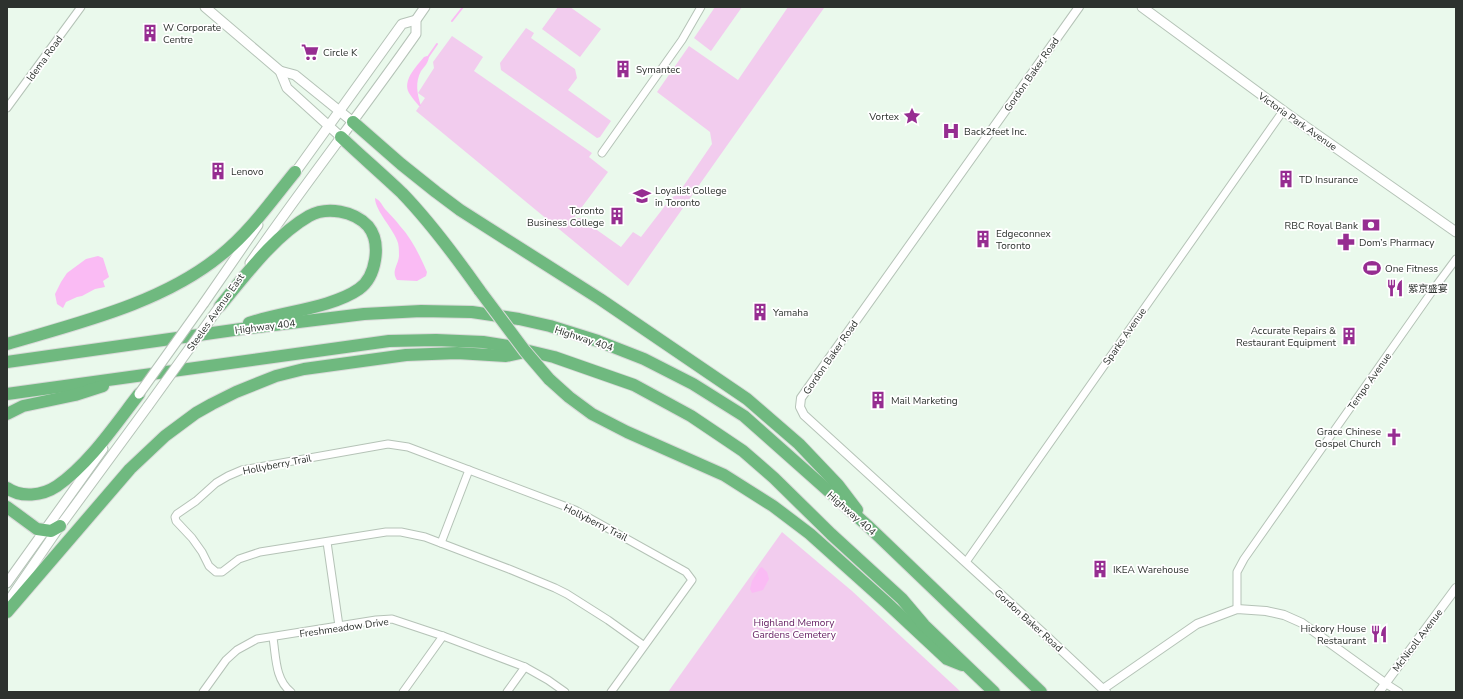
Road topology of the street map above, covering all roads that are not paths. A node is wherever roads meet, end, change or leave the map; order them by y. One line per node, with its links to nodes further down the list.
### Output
1 (81, 7): 9 (street, Idema Road)
2 (205, 7): 8 (main road)
3 (425, 7): 7 (main road, Steeles Avenue East)
4 (701, 7): 15 (street)
5 (1079, 7): 36 (street, Gordon Baker Road)
6 (1142, 7): 11 (main road, Victoria Park Avenue)
7 (416, 20): 10 (main road, Steeles Avenue East); 12 (main road, Steeles Avenue East)
8 (280, 71): 10 (main road); 13 (main road)
9 (7, 108)
10 (339, 111): 12 (main road); 13 (main road, Steeles Avenue East)
11 (1283, 111): 17 (main road, Victoria Park Avenue); 36 (street, Sparks Avenue)
12 (353, 122): 14 (main road, Steeles Avenue East); 32 (highway)
13 (328, 126): 14 (main road); 16 (main road, Steeles Avenue East)
14 (341, 137): 19 (main road, Steeles Avenue East); 47 (highway, bridge)
15 (602, 152)
16 (295, 172): 21 (highway); 26 (main road, Steeles Avenue East, bridge)
17 (1456, 232)
18 (1456, 259): 40 (street, Tempo Avenue)
19 (220, 306): 20 (highway); 31 (main road, Steeles Avenue East, bridge)
20 (226, 331): 23 (highway, Highway 404); 32 (highway, Highway 404)
21 (7, 344)
22 (527, 351): 24 (highway); 41 (highway); 47 (highway)
23 (7, 362)
24 (135, 376): 25 (highway); 27 (highway)
25 (7, 394)
26 (139, 394): 29 (highway); 33 (main road, Steeles Avenue East)
27 (7, 414)
28 (469, 470): 34 (street, Hollyberry Trail); 35 (street); 45 (street, Hollyberry Trail)
29 (7, 488)
30 (7, 507): 33 (highway)
31 (60, 526): 33 (highway); 39 (main road, Steeles Avenue East)
32 (869, 527): 57 (highway, Highway 404)
33 (44, 530): 37 (main road, Steeles Avenue East)
34 (327, 542): 35 (street, Hollyberry Trail); 42 (street)
35 (441, 543): 45 (street, Hollyberry Trail)
36 (966, 562): 49 (street, Gordon Baker Road)
37 (7, 583)
38 (1456, 588): 48 (street, McNicoll Avenue)
39 (7, 603)
40 (1236, 609): 48 (street); 49 (street)
41 (7, 612)
42 (339, 626): 43 (street, Freshmeadow Drive); 44 (street, Freshmeadow Drive)
43 (443, 636): 46 (street, Freshmeadow Drive); 52 (street)
44 (274, 638): 50 (street, Freshmeadow Drive); 51 (street)
45 (644, 645): 55 (street, Hollyberry Trail)
46 (525, 667): 53 (street); 54 (street, Freshmeadow Drive)
47 (971, 670): 56 (highway)
48 (1385, 683): 58 (street, McNicoll Avenue); 59 (street)
49 (1104, 690)
50 (203, 692)
51 (291, 692)
52 (403, 692)
53 (507, 692)
54 (565, 692)
55 (611, 692)
56 (994, 692)
57 (1041, 692)
58 (1379, 692)
59 (1399, 692)

